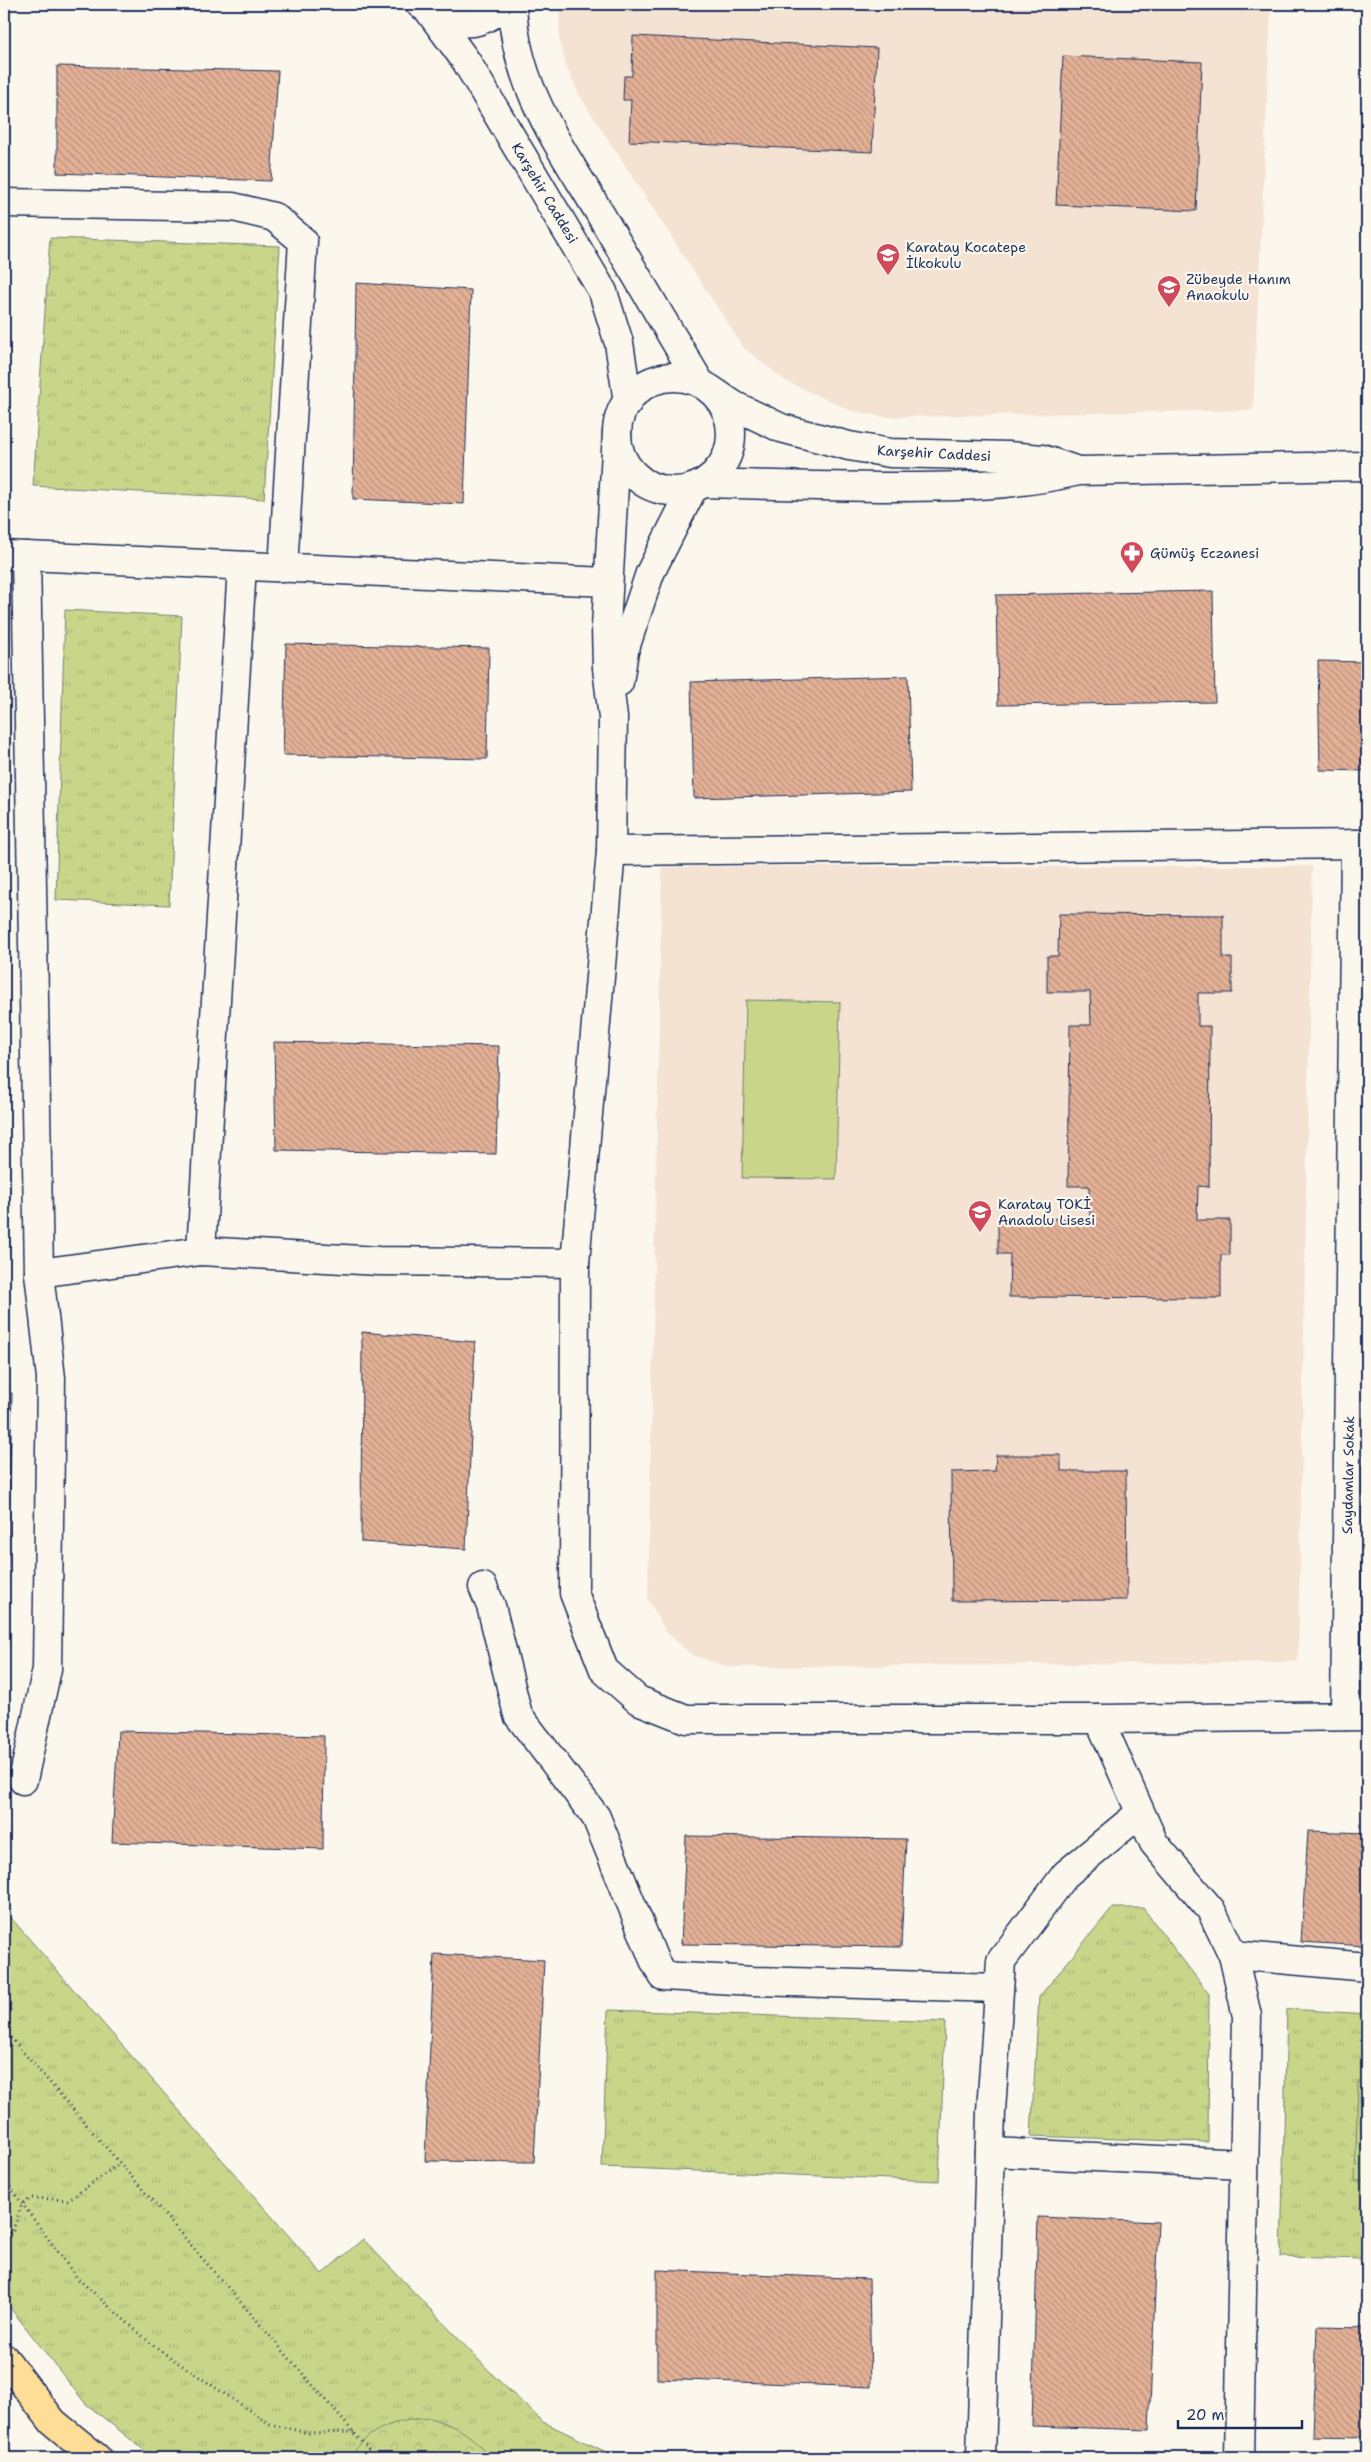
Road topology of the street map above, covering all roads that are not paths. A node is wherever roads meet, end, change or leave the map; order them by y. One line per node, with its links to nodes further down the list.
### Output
1 (504, 4): 3 (street)
2 (512, 4): 5 (street, Karşehir Caddesi)
3 (424, 5): 6 (street, Karşehir Caddesi)
4 (4, 202): 13 (street)
5 (705, 386): 6 (street); 9 (street, Karşehir Caddesi); 10 (street)
6 (628, 402): 7 (street)
7 (618, 432): 10 (street); 14 (street)
8 (1367, 466): 9 (street, Karşehir Caddesi)
9 (1079, 471): 10 (street, Karşehir Caddesi)
10 (699, 486): 15 (street)
11 (15, 556): 12 (street); 20 (street)
12 (242, 566): 13 (street); 18 (street)
13 (283, 568): 14 (street)
14 (607, 582): 15 (street)
15 (613, 718): 17 (street)
16 (1361, 844): 17 (street); 22 (street, Saydamlar Sokak)
17 (611, 851): 19 (street)
18 (201, 1251): 19 (street); 20 (street)
19 (575, 1263): 23 (street)
20 (39, 1274): 24 (street)
21 (483, 1587): 28 (street)
22 (1356, 1716): 23 (street)
23 (1099, 1719): 25 (street)
24 (23, 1780)
25 (1140, 1813): 26 (street); 28 (street)
26 (1233, 1955): 27 (street); 30 (street)
27 (1367, 1967)
28 (999, 1988): 29 (street)
29 (990, 2152): 30 (street); 33 (street)
30 (1244, 2164): 34 (street)
31 (4, 2358): 32 (highway)
32 (97, 2458)
33 (981, 2458)
34 (1239, 2458)

